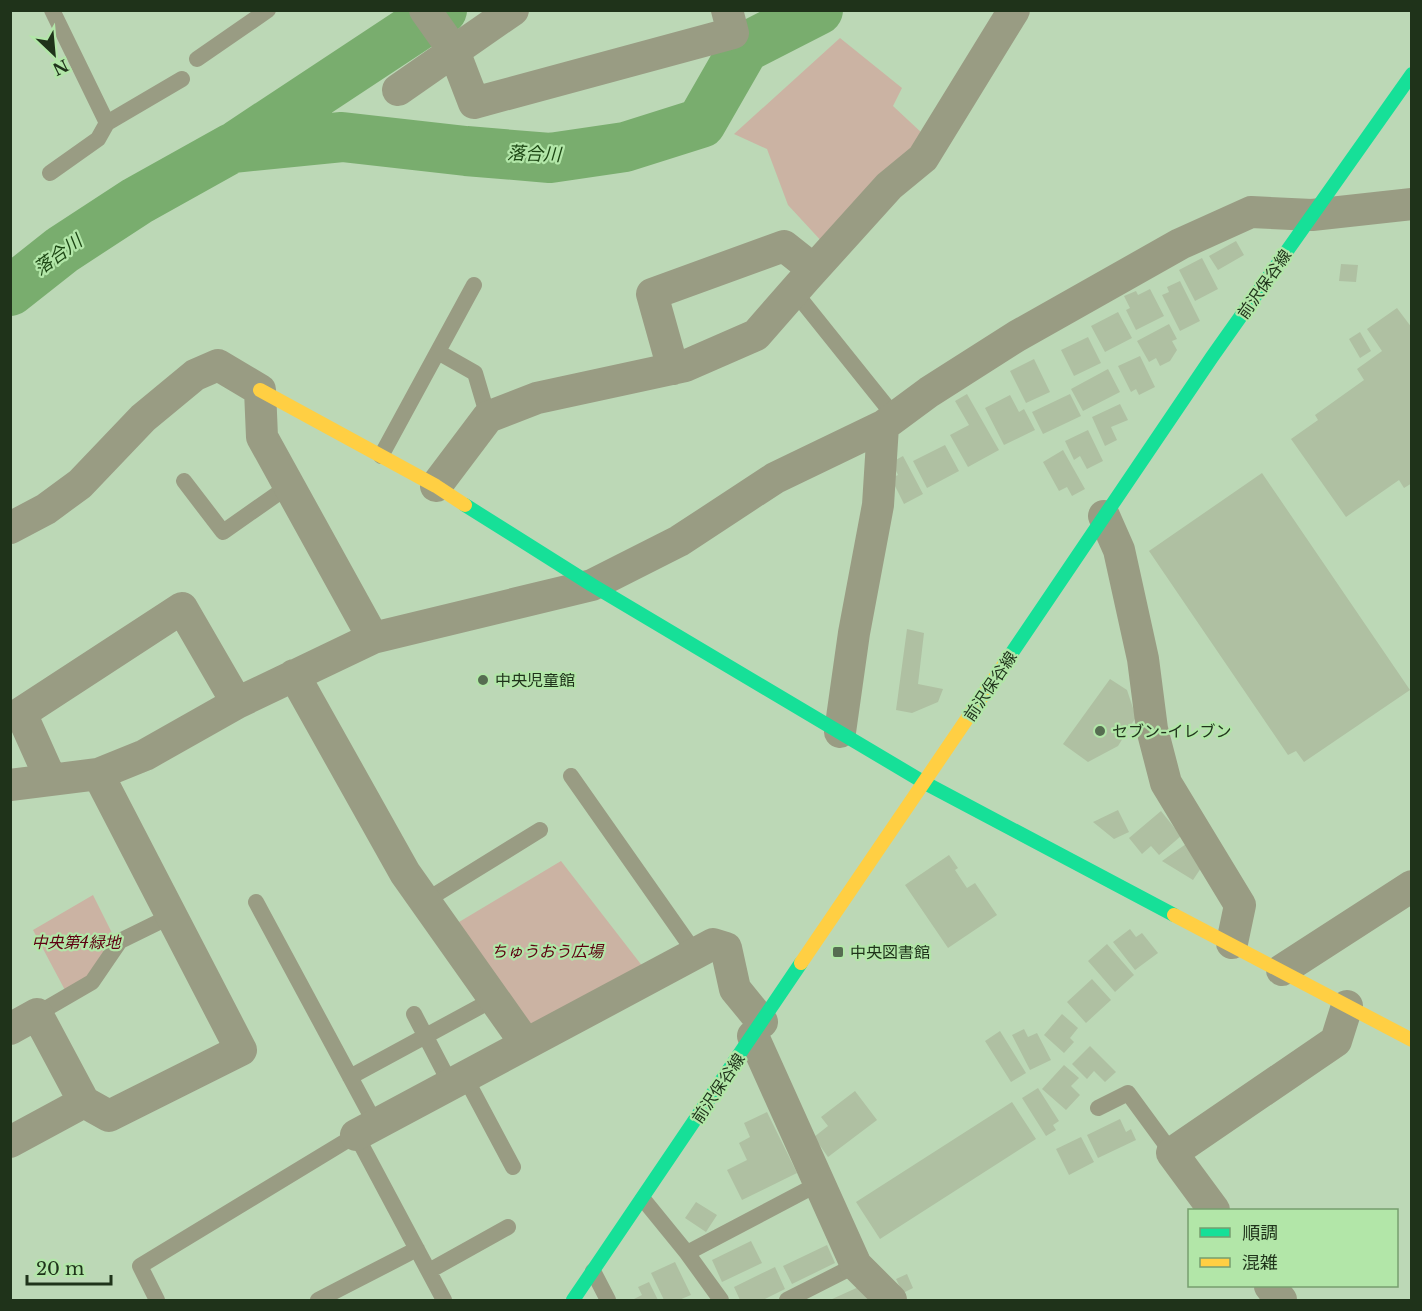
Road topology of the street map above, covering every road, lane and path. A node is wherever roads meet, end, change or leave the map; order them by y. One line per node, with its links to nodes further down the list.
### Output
1 (52, 10): 12 (lane)
2 (425, 10): 7 (street)
3 (513, 10): 7 (street)
4 (727, 10): 7 (street)
5 (1014, 10): 16 (street)
6 (262, 12): 8 (lane)
7 (454, 51): 11 (street)
8 (196, 59)
9 (1412, 74): 15 (main road, 前沢保谷線)
10 (182, 79): 12 (lane)
11 (398, 90)
12 (107, 123): 13 (lane)
13 (50, 173)
14 (1412, 204): 15 (street)
15 (1312, 214): 22 (street); 27 (main road, 前沢保谷線)
16 (803, 280): 19 (street); 19 (street); 22 (lane)
17 (474, 285): 18 (lane)
18 (438, 352): 21 (lane); 23 (lane)
19 (673, 369): 21 (street)
20 (260, 390): 23 (main road); 25 (street); 28 (street)
21 (488, 417): 26 (street)
22 (889, 422): 29 (street); 33 (street)
23 (381, 456): 26 (main road)
24 (184, 481): 25 (lane)
25 (290, 485): 30 (street)
26 (436, 486): 29 (main road)
27 (1104, 516): 37 (main road, 前沢保谷線); 44 (street)
28 (10, 528)
29 (592, 585): 30 (street); 33 (main road)
30 (373, 638): 31 (street)
31 (294, 675): 32 (street); 41 (street)
32 (237, 704): 34 (street); 36 (street)
33 (840, 732): 37 (main road)
34 (98, 774): 36 (street); 43 (street)
35 (571, 776): 45 (lane)
36 (51, 780): 38 (street)
37 (925, 783): 44 (main road); 52 (main road, 前沢保谷線)
38 (10, 785)
39 (540, 830): 41 (lane)
40 (1412, 886): 46 (street)
41 (425, 901): 47 (street)
42 (256, 902): 56 (lane)
43 (171, 916): 49 (lane); 58 (street)
44 (1232, 943): 46 (main road)
45 (696, 954): 52 (street); 55 (street)
46 (1282, 970): 48 (main road)
47 (494, 999): 53 (lane); 55 (street)
48 (1347, 1005): 54 (main road); 62 (street)
49 (38, 1014): 51 (street); 58 (street)
50 (414, 1014): 53 (lane)
51 (10, 1029)
52 (758, 1029): 64 (street); 65 (main road, 前沢保谷線)
53 (426, 1036): 56 (lane); 57 (lane)
54 (1412, 1040)
55 (526, 1044): 57 (street)
56 (350, 1077): 60 (lane)
57 (458, 1081): 60 (street); 63 (lane)
58 (84, 1102): 61 (street)
59 (1098, 1108): 62 (lane)
60 (366, 1130): 68 (lane); 75 (lane)
61 (10, 1142)
62 (1172, 1153): 66 (street)
63 (513, 1167)
64 (818, 1184): 69 (lane); 70 (street)
65 (644, 1199): 69 (lane); 71 (main road, 前沢保谷線)
66 (1213, 1209)
67 (508, 1227): 72 (lane)
68 (417, 1249): 72 (lane); 76 (lane)
69 (687, 1253): 80 (lane)
70 (856, 1264): 74 (lane); 82 (street)
71 (593, 1271): 78 (main road, 前沢保谷線); 79 (lane)
72 (429, 1272): 77 (lane)
73 (1270, 1287): 83 (street)
74 (812, 1295): 81 (lane)
75 (157, 1300)
76 (318, 1300)
77 (444, 1300)
78 (573, 1300)
79 (608, 1300)
80 (721, 1300)
81 (787, 1300)
82 (891, 1300)
83 (1281, 1300)

